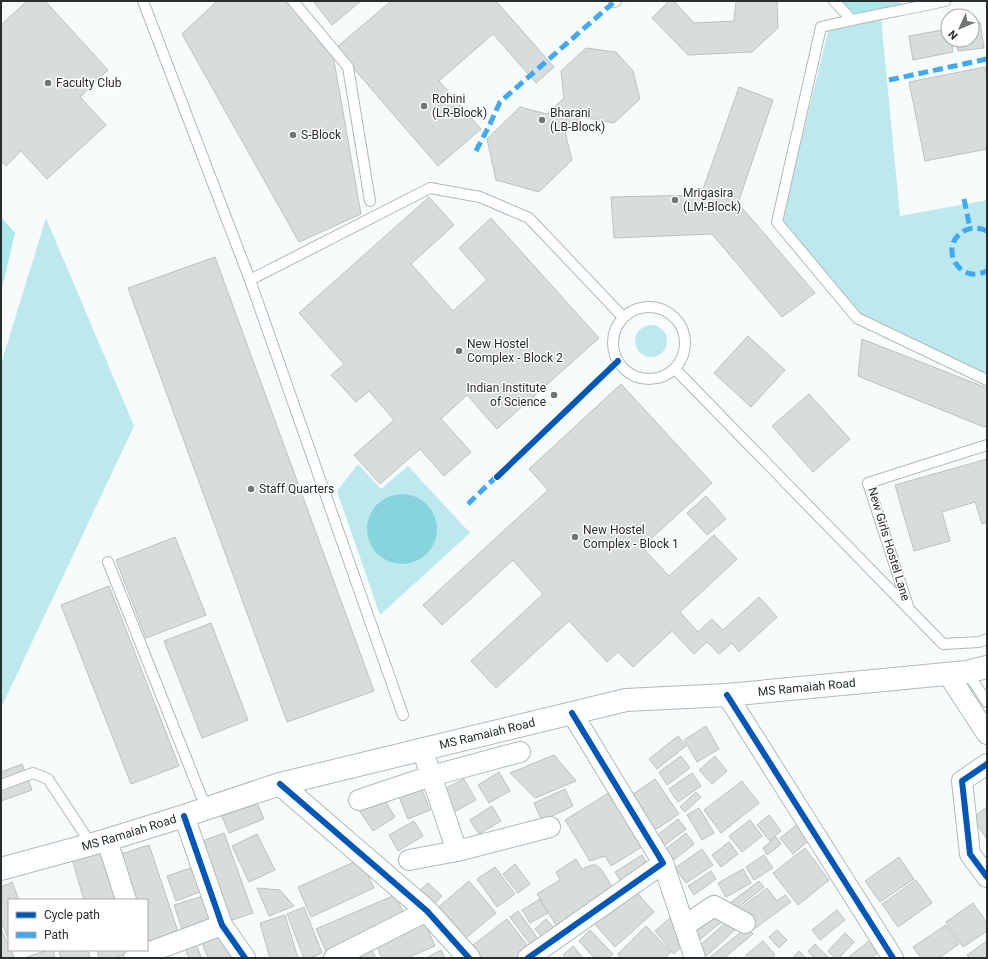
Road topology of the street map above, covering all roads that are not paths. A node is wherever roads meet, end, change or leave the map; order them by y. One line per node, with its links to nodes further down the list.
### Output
1 (143, 1): 8 (lane)
2 (293, 1): 7 (lane)
3 (834, 1): 6 (lane)
4 (945, 1): 5 (lane)
5 (905, 5): 6 (lane)
6 (851, 20): 11 (lane)
7 (370, 200)
8 (250, 280): 9 (lane); 20 (lane)
9 (623, 317): 10 (lane); 10 (lane)
10 (675, 369): 14 (lane)
11 (987, 380)
12 (987, 445): 14 (lane, New Girls Hostel Lane)
13 (108, 562): 29 (lane)
14 (909, 609): 15 (lane)
15 (987, 639)
16 (967, 671): 17 (main road, MS Ramaiah Road); 18 (lane); 21 (street)
17 (727, 695): 19 (main road, MS Ramaiah Road); 49 (street)
18 (987, 702)
19 (572, 713): 22 (main road, MS Ramaiah Road); 35 (street)
20 (403, 715)
21 (987, 734)
22 (422, 749): 25 (street); 26 (main road, MS Ramaiah Road)
23 (520, 752): 25 (street)
24 (987, 764): 37 (street)
25 (431, 776): 28 (street); 33 (street)
26 (280, 784): 29 (main road, MS Ramaiah Road); 39 (main road)
27 (1, 785): 32 (lane)
28 (359, 800)
29 (206, 808): 30 (main road, MS Ramaiah Road)
30 (184, 816): 32 (main road, MS Ramaiah Road); 41 (street)
31 (550, 827): 33 (street)
32 (99, 842): 36 (main road, MS Ramaiah Road); 38 (street)
33 (457, 851): 34 (street)
34 (409, 860)
35 (664, 863): 42 (street); 47 (street)
36 (1, 869)
37 (987, 877)
38 (126, 899)
39 (427, 910): 45 (street); 46 (main road)
40 (745, 923): 42 (street)
41 (222, 925): 43 (street); 44 (street)
42 (684, 926): 48 (street)
43 (140, 955)
44 (245, 958)
45 (334, 958)
46 (470, 958)
47 (528, 958)
48 (695, 958)
49 (893, 958)

